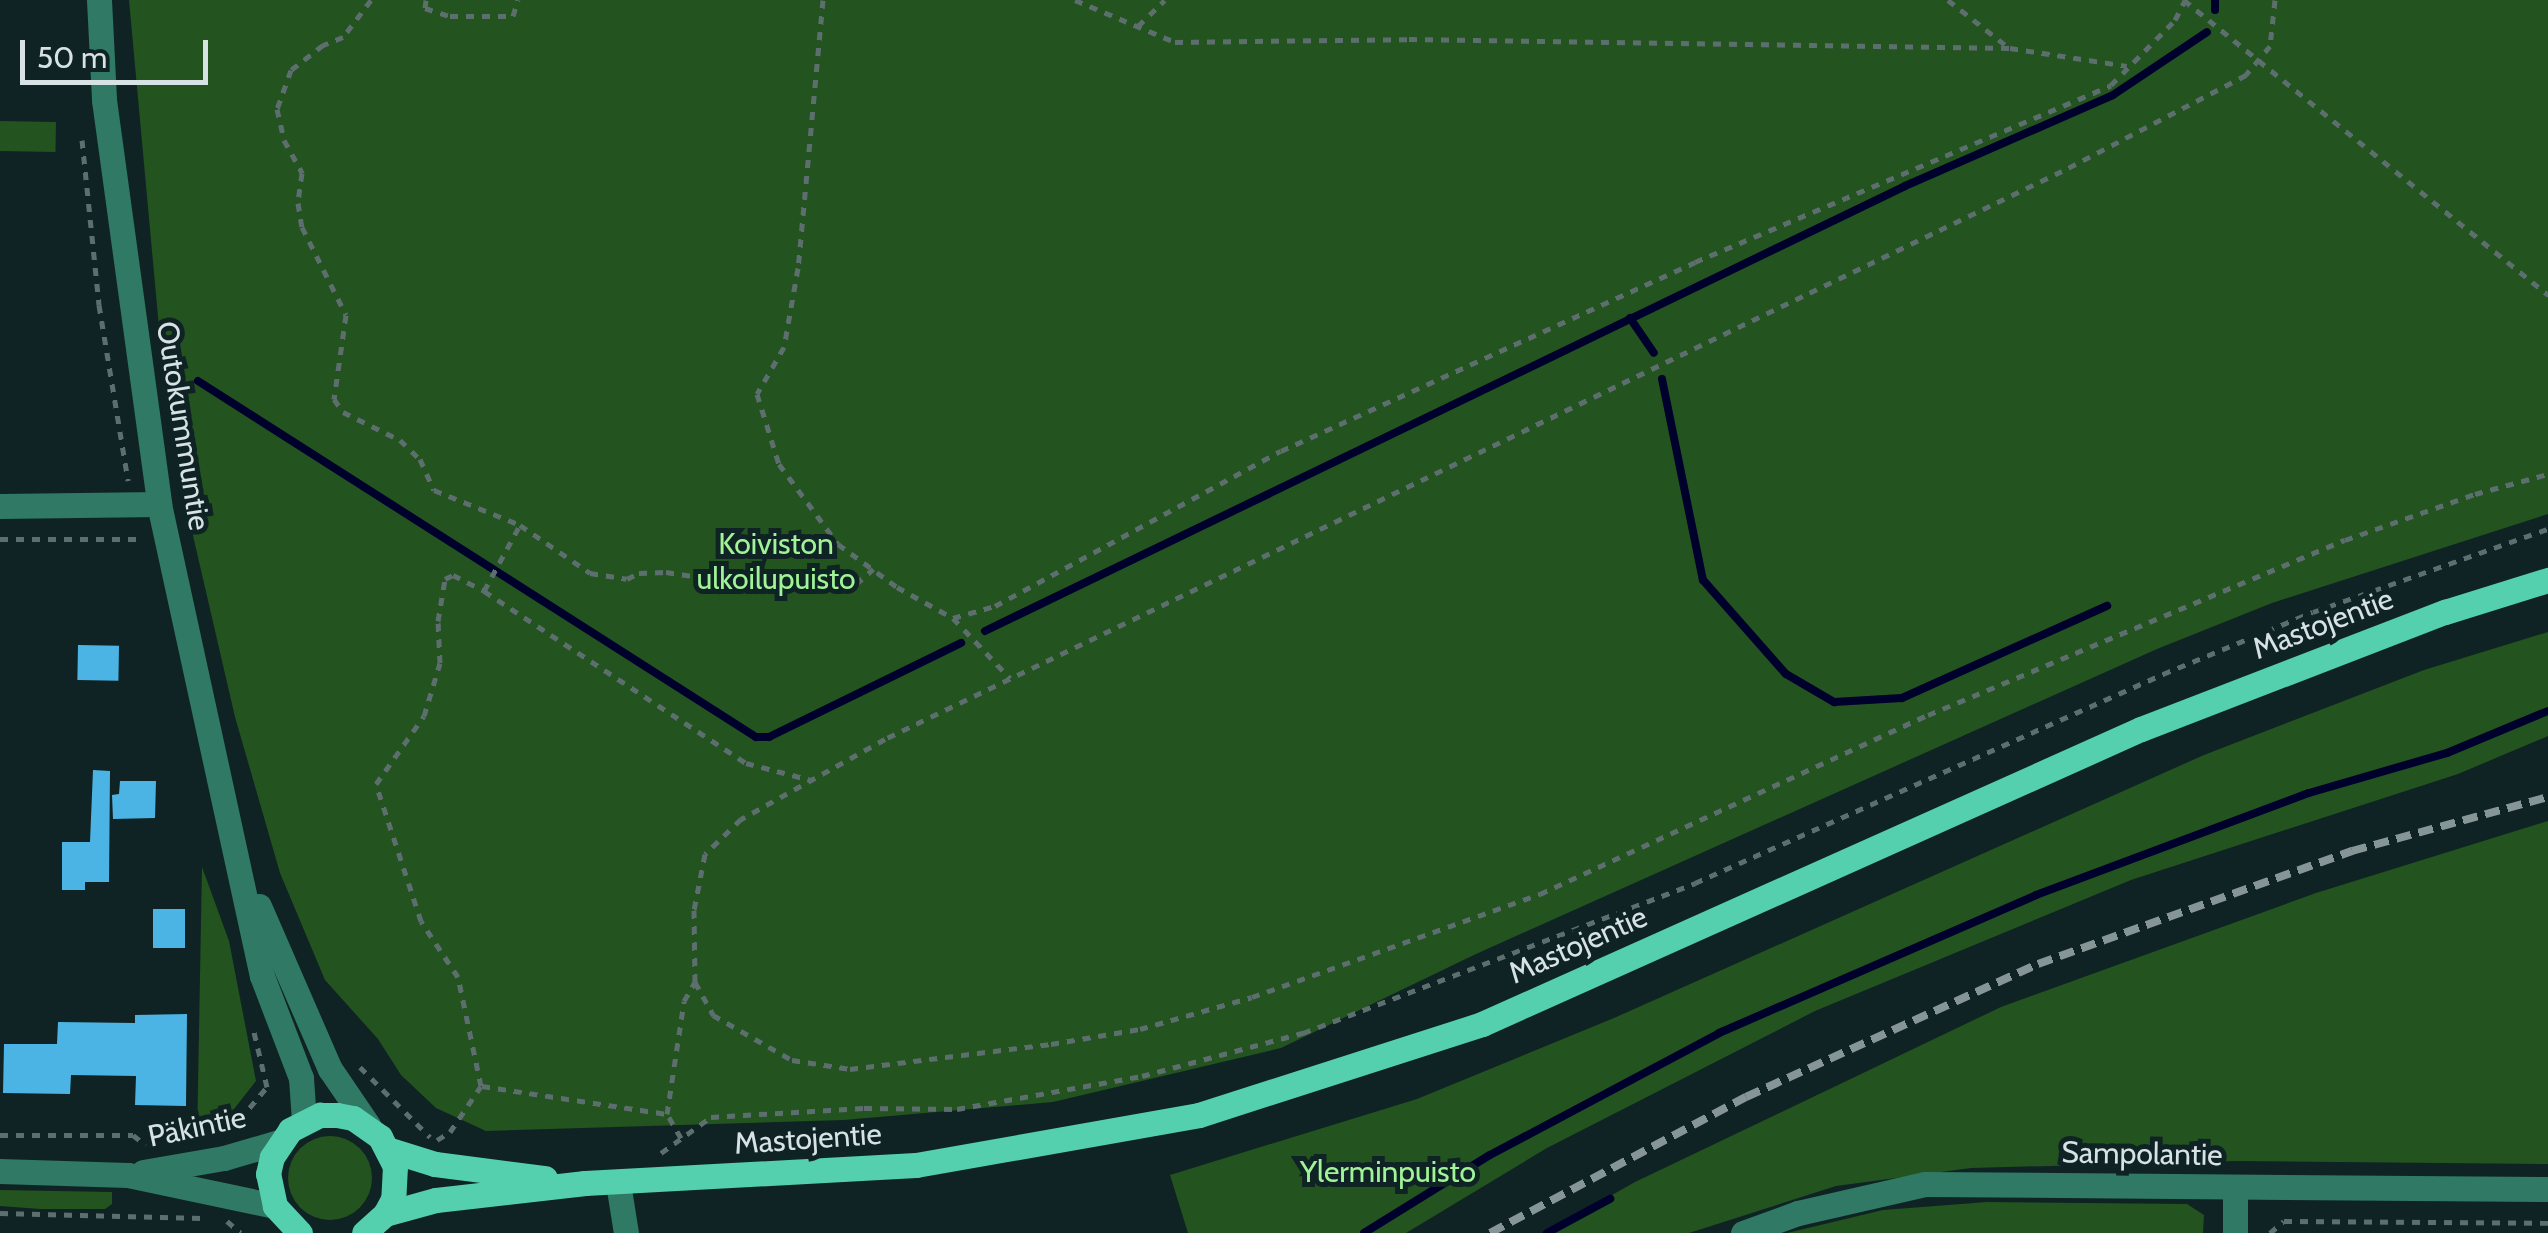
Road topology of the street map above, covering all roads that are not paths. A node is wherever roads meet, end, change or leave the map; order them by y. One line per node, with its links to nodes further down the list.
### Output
1 (98, 0): 2 (street, Outokummuntie)
2 (159, 504): 3 (street); 5 (street, Outokummuntie)
3 (0, 506)
4 (2548, 580): 13 (main road, Mastojentie)
5 (237, 856): 6 (street, Outokummuntie); 7 (street, Outokummuntie)
6 (304, 1121): 7 (main road); 8 (main road)
7 (368, 1126): 9 (main road)
8 (279, 1142): 11 (street, Päkintie); 16 (main road)
9 (390, 1150): 12 (main road, Mastojentie); 17 (main road)
10 (0, 1171): 11 (street, Päkintie)
11 (128, 1175): 16 (street, Päkintie)
12 (585, 1183): 13 (main road, Mastojentie); 17 (main road, Mastojentie)
13 (618, 1183): 20 (street)
14 (2235, 1187): 15 (street, Sampolantie); 21 (street, Sampolantie); 22 (street)
15 (2548, 1189)
16 (275, 1206): 18 (main road)
17 (385, 1214): 19 (main road)
18 (298, 1232)
19 (364, 1233)
20 (626, 1233)
21 (1743, 1233)
22 (2234, 1233)

